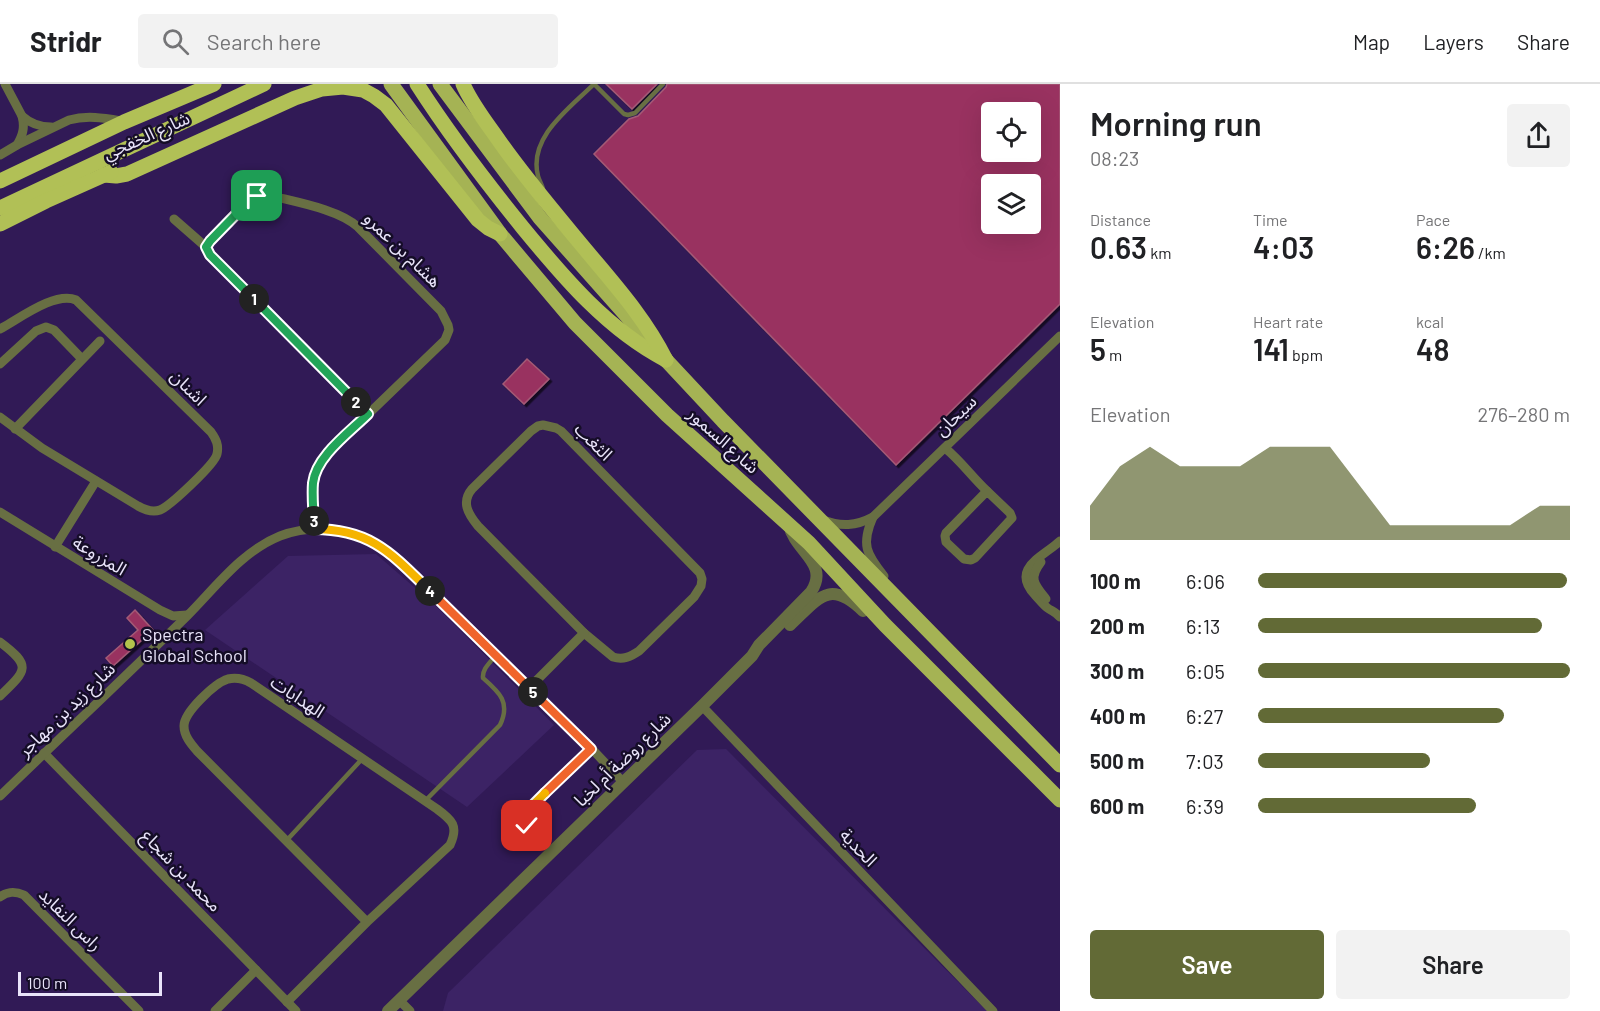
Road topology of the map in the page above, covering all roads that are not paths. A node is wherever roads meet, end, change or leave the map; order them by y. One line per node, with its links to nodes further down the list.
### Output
1 (5, 84): 11 (street)
2 (214, 84): 12 (highway, شارع الخفجي)
3 (264, 84): 18 (highway)
4 (309, 84): 16 (highway, شارع الخفجي)
5 (391, 84): 22 (main road, شارع السمور)
6 (417, 84): 30 (highway)
7 (440, 84): 30 (main road, شارع السمور)
8 (462, 84): 19 (highway)
9 (594, 84): 10 (lane); 19 (lane)
10 (663, 84)
11 (22, 116): 13 (street); 14 (street)
12 (124, 122): 13 (street, شارع الخفجي); 17 (highway, شارع الخفجي)
13 (51, 127): 14 (street, شارع الخفجي)
14 (17, 144): 15 (street, شارع الخفجي)
15 (0, 155)
16 (104, 175): 21 (highway, شارع الخفجي); 22 (highway)
17 (0, 181)
18 (0, 208)
19 (553, 211): 30 (highway)
20 (174, 219): 23 (street)
21 (0, 224)
22 (500, 234): 41 (main road, شارع السمور)
23 (206, 247): 32 (street); 32 (street, هشام بن عمرو)
24 (15, 320): 25 (street, اشنان); 26 (street); 36 (street, اشنان)
25 (0, 329)
26 (30, 336): 29 (street); 31 (street)
27 (1060, 336): 35 (street, سيحان)
28 (100, 341): 29 (street)
29 (82, 359): 34 (street)
30 (666, 360): 40 (main road, شارع السمور)
31 (0, 364)
32 (368, 414): 42 (street, هشام بن عمرو)
33 (0, 417): 34 (street, اشنان)
34 (15, 429): 36 (street, اشنان)
35 (943, 450): 37 (street); 39 (street, سيحان)
36 (96, 481): 44 (street)
37 (987, 491): 37 (street)
38 (0, 512): 44 (street, المزروعة)
39 (873, 517): 40 (street, سيحان); 47 (street)
40 (821, 520): 47 (main road, شارع السمور)
41 (789, 524): 48 (main road, شارع السمور); 51 (street, شارع روضة أم لخبا)
42 (314, 529): 45 (street, شارع زيد بن مهاجر); 52 (street, شارع زيد بن مهاجر)
43 (1058, 543): 46 (street)
44 (55, 547): 45 (street, المزروعة)
45 (188, 615): 57 (street, شارع زيد بن مهاجر)
46 (1060, 617)
47 (917, 618): 59 (main road, شارع السمور)
48 (885, 625): 51 (street, شارع روضة أم لخبا); 62 (main road, شارع السمور)
49 (584, 633): 49 (street, الثغب); 53 (street)
50 (0, 642): 54 (street)
51 (752, 656): 55 (street, شارع روضة أم لخبا)
52 (495, 657): 53 (street, شارع زيد بن مهاجر); 63 (lane)
53 (529, 688): 56 (street, شارع زيد بن مهاجر)
54 (0, 696)
55 (702, 706): 60 (street, شارع روضة أم لخبا); 76 (street, الحدية)
56 (591, 749): 60 (street, شارع زيد بن مهاجر); 65 (lane)
57 (44, 753): 61 (street, شارع زيد بن مهاجر); 68 (street, محمد بن شجاع)
58 (362, 759): 63 (street, الهدايات); 64 (lane); 64 (street, الهدايات)
59 (1060, 765)
60 (624, 783): 65 (street, شارع روضة أم لخبا)
61 (0, 796)
62 (1060, 800)
63 (425, 802): 67 (street, الهدايات)
64 (287, 840): 67 (street, الهدايات)
65 (552, 852): 69 (street, شارع روضة أم لخبا)
66 (0, 897): 71 (street, راس النفايد)
67 (367, 922): 70 (street, الهدايات)
68 (256, 970): 70 (street, محمد بن شجاع); 72 (street)
69 (399, 1000): 74 (street, شارع روضة أم لخبا); 75 (street)
70 (287, 1002): 73 (street, محمد بن شجاع)
71 (139, 1011)
72 (215, 1011)
73 (296, 1011)
74 (388, 1011)
75 (410, 1011)
76 (993, 1011)

